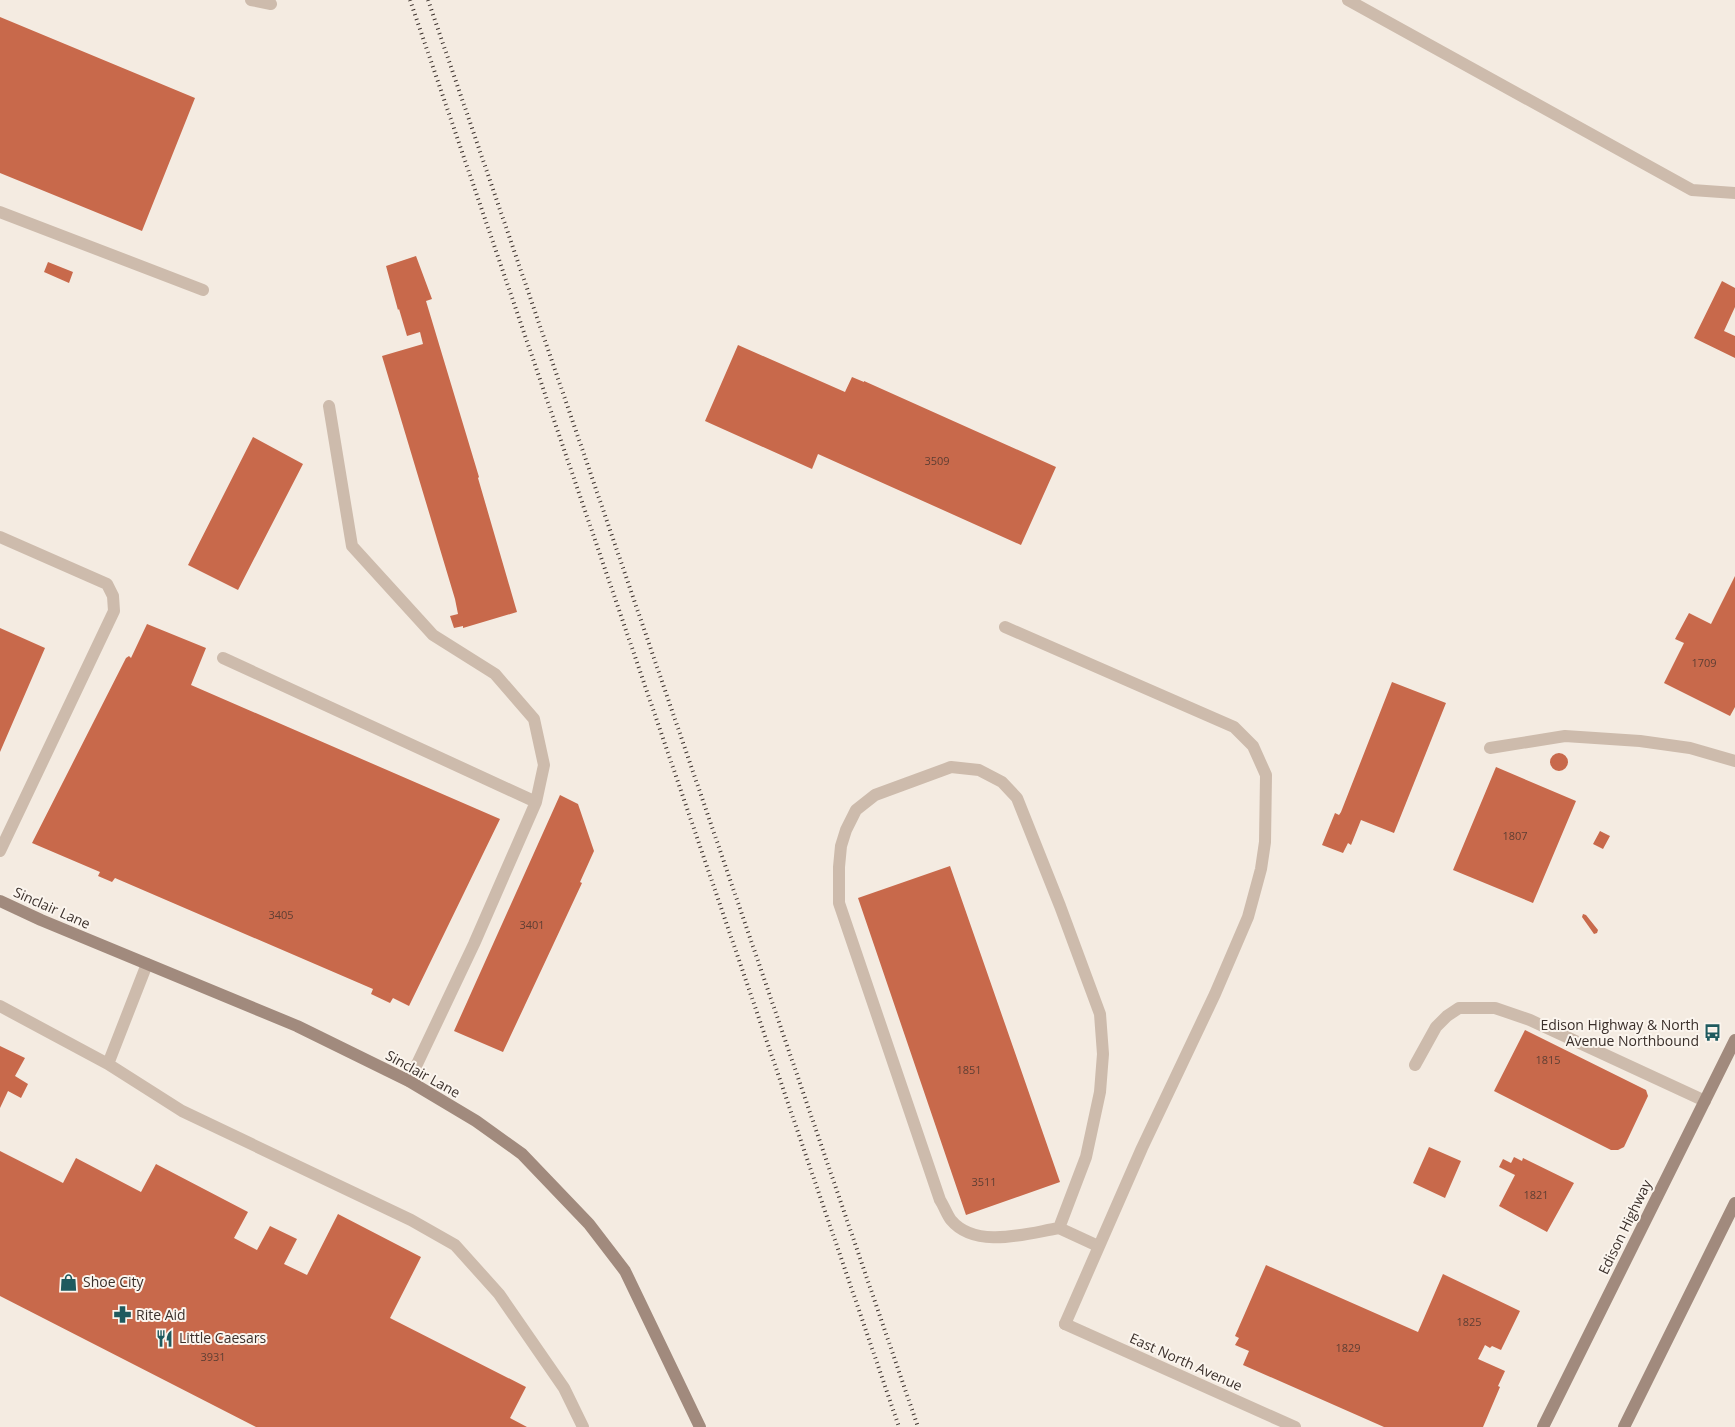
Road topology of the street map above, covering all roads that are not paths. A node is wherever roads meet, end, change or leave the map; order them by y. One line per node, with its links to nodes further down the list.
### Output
1 (251, 0): 3 (street)
2 (1348, 0): 4 (street)
3 (271, 4)
4 (1735, 193)
5 (0, 212): 6 (street)
6 (203, 290)
7 (329, 406): 13 (street)
8 (0, 537): 14 (street)
9 (1006, 627): 26 (street)
10 (223, 658): 13 (street)
11 (1490, 748): 12 (street)
12 (1735, 761)
13 (536, 802): 21 (street)
14 (0, 851)
15 (0, 901): 16 (main road, Sinclair Lane)
16 (147, 964): 19 (street); 21 (main road, Sinclair Lane)
17 (0, 1006): 19 (street)
18 (1735, 1040): 22 (main road, Edison Highway)
19 (108, 1064): 27 (street)
20 (1415, 1065): 22 (street)
21 (410, 1081): 28 (main road, Sinclair Lane)
22 (1705, 1101): 30 (main road, Edison Highway)
23 (1735, 1204): 24 (main road)
24 (1731, 1223): 31 (main road)
25 (1059, 1228): 25 (street); 26 (street)
26 (1098, 1246): 29 (street, East North Avenue)
27 (583, 1427)
28 (700, 1427)
29 (1294, 1427)
30 (1543, 1427)
31 (1624, 1427)

